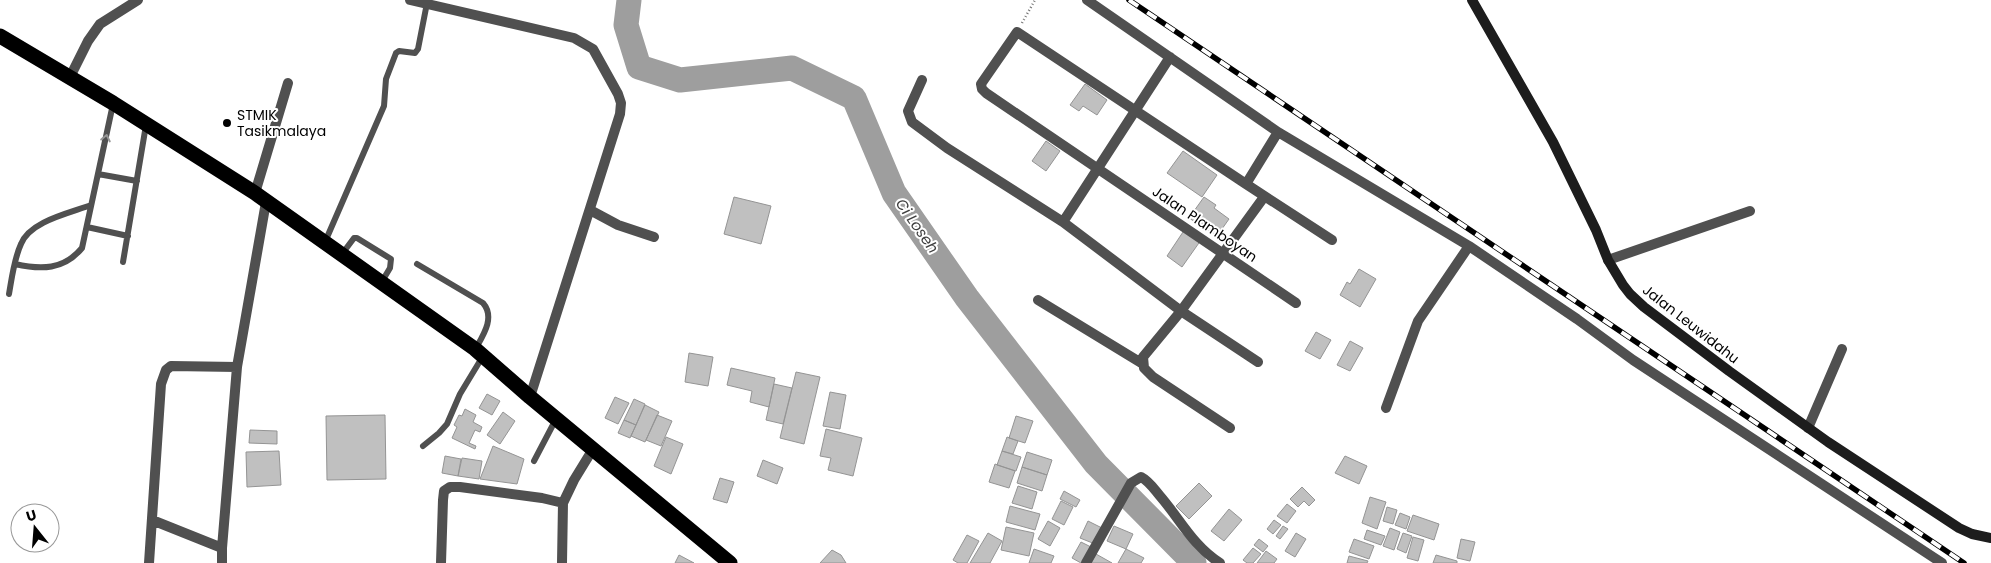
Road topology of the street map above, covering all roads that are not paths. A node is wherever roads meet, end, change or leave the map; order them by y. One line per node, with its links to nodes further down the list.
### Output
1 (138, 0): 8 (street)
2 (410, 0): 5 (street)
3 (1087, 0): 7 (street)
4 (1472, 0): 33 (street, Jalan Leuwidahu)
5 (426, 3): 22 (street); 29 (lane)
6 (0, 36): 8 (highway)
7 (1170, 57): 12 (street); 14 (street)
8 (70, 77): 11 (highway)
9 (922, 80): 24 (street)
10 (288, 83): 19 (street)
11 (114, 103): 13 (highway); 16 (lane, one-way to 11)
12 (1136, 111): 15 (street); 15 (street, Jalan Plamboyan); 18 (street)
13 (146, 124): 17 (lane); 19 (highway)
14 (1278, 132): 18 (street); 30 (street)
15 (1097, 168): 24 (street); 31 (street, Jalan Plamboyan)
16 (98, 174): 17 (lane); 21 (lane)
17 (137, 181): 26 (lane)
18 (1246, 184): 20 (street)
19 (261, 198): 29 (highway); 46 (street)
20 (1264, 198): 28 (street); 31 (street)
21 (91, 205): 25 (lane); 35 (lane)
22 (590, 210): 27 (street); 47 (street)
23 (1750, 211): 33 (street)
24 (1063, 222): 41 (street)
25 (87, 228): 26 (lane); 35 (lane)
26 (128, 236): 34 (lane)
27 (654, 237)
28 (1332, 240)
29 (324, 244): 32 (highway)
30 (1468, 246): 48 (street); 66 (street)
31 (1225, 253): 40 (street, Jalan Plamboyan); 41 (street)
32 (341, 254): 37 (highway); 37 (lane)
33 (1608, 260): 51 (street, Jalan Leuwidahu)
34 (123, 262)
35 (15, 264): 38 (lane)
36 (417, 264): 43 (lane)
37 (381, 284): 43 (highway)
38 (9, 294)
39 (1038, 300): 45 (street)
40 (1296, 303)
41 (1181, 311): 44 (street); 45 (street)
42 (1842, 349): 51 (street)
43 (479, 352): 47 (highway); 52 (lane)
44 (1258, 362)
45 (1143, 364): 50 (street)
46 (237, 367): 56 (street); 58 (street)
47 (530, 397): 49 (highway)
48 (1386, 408)
49 (556, 419): 53 (highway); 54 (lane)
50 (1230, 428)
51 (1808, 428): 57 (street, Jalan Leuwidahu)
52 (422, 446)
53 (593, 449): 55 (street); 63 (highway)
54 (534, 461)
55 (563, 503): 61 (street); 62 (street)
56 (152, 520): 58 (street); 59 (street)
57 (1991, 538)
58 (222, 548): 60 (street)
59 (149, 563)
60 (222, 563)
61 (441, 563)
62 (562, 563)
63 (730, 563)
64 (1086, 563): 65 (street)
65 (1220, 563)
66 (1942, 563)

